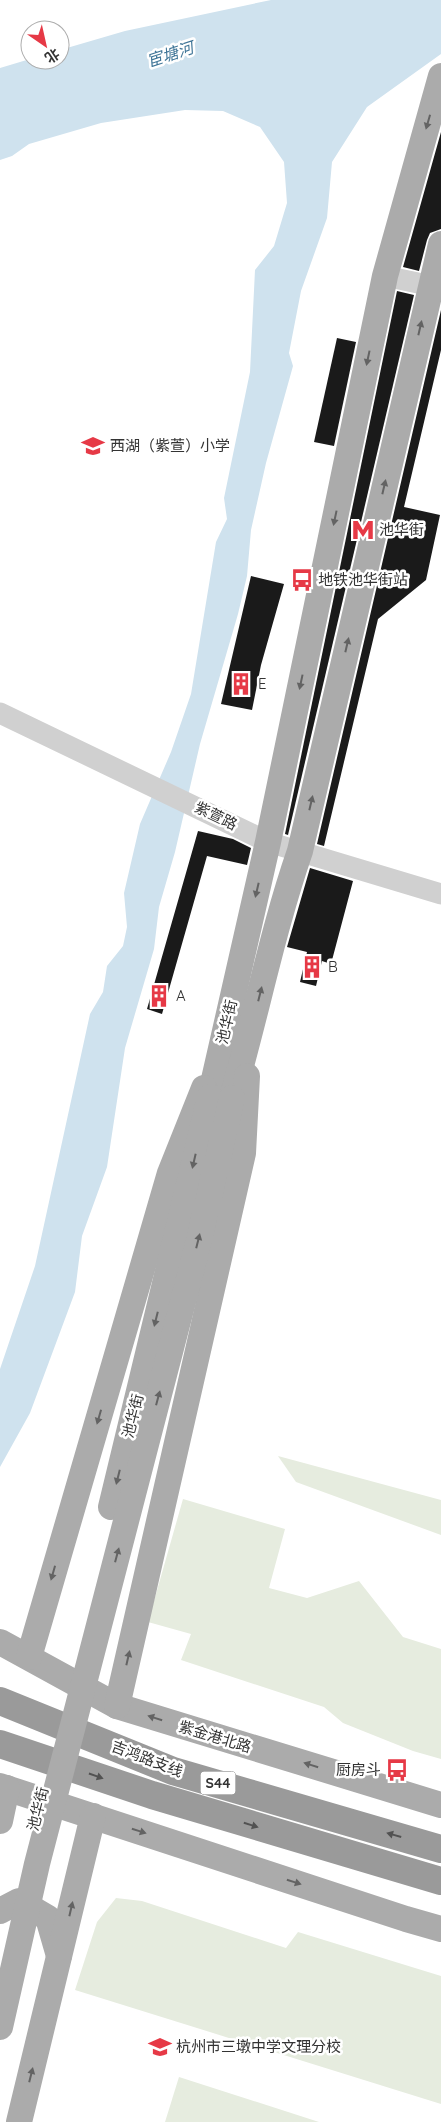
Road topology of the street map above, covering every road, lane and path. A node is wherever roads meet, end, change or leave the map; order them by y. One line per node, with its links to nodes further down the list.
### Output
1 (441, 76): 3 (main road, 池华街, one-way to 3)
2 (441, 244): 4 (main road, 池华街)
3 (385, 276): 4 (street); 6 (main road, 池华街, one-way to 6)
4 (436, 287): 7 (main road, 池华街, one-way to 4)
5 (0, 713): 6 (street, 紫萱路)
6 (268, 842): 7 (street, 紫萱路); 9 (main road, 池华街, one-way to 9)
7 (300, 851): 8 (street, 紫萱路); 9 (main road, 池华街, one-way to 7)
8 (441, 894)
9 (236, 1040): 10 (main road, 池华街); 12 (main road, one-way to 12); 14 (main road, one-way to 9)
10 (221, 1098): 27 (main road, 池华街, one-way to 27, bridge); 28 (main road, 池华街, one-way to 10, bridge)
11 (0, 1642): 12 (main road, 紫金港北路)
12 (29, 1657): 14 (main road, 紫金港北路)
13 (5, 1702): 20 (highway, 吉鸿路支线 / S44, one-way to 13)
14 (117, 1706): 17 (main road, 紫金港北路, one-way to 14)
15 (0, 1744): 21 (highway, 吉鸿路支线 / S44, one-way to 21)
16 (3, 1787): 18 (main road); 19 (main road)
17 (441, 1805)
18 (93, 1816): 23 (main road, one-way to 23); 26 (main road, one-way to 18)
19 (0, 1821)
20 (441, 1849)
21 (441, 1881)
22 (0, 1911): 26 (main road)
23 (406, 1919): 24 (main road); 25 (street)
24 (441, 1929)
25 (441, 1937)
26 (59, 1956): 29 (main road, one-way to 26)
27 (0, 1965)
28 (0, 2027)
29 (19, 2122)

